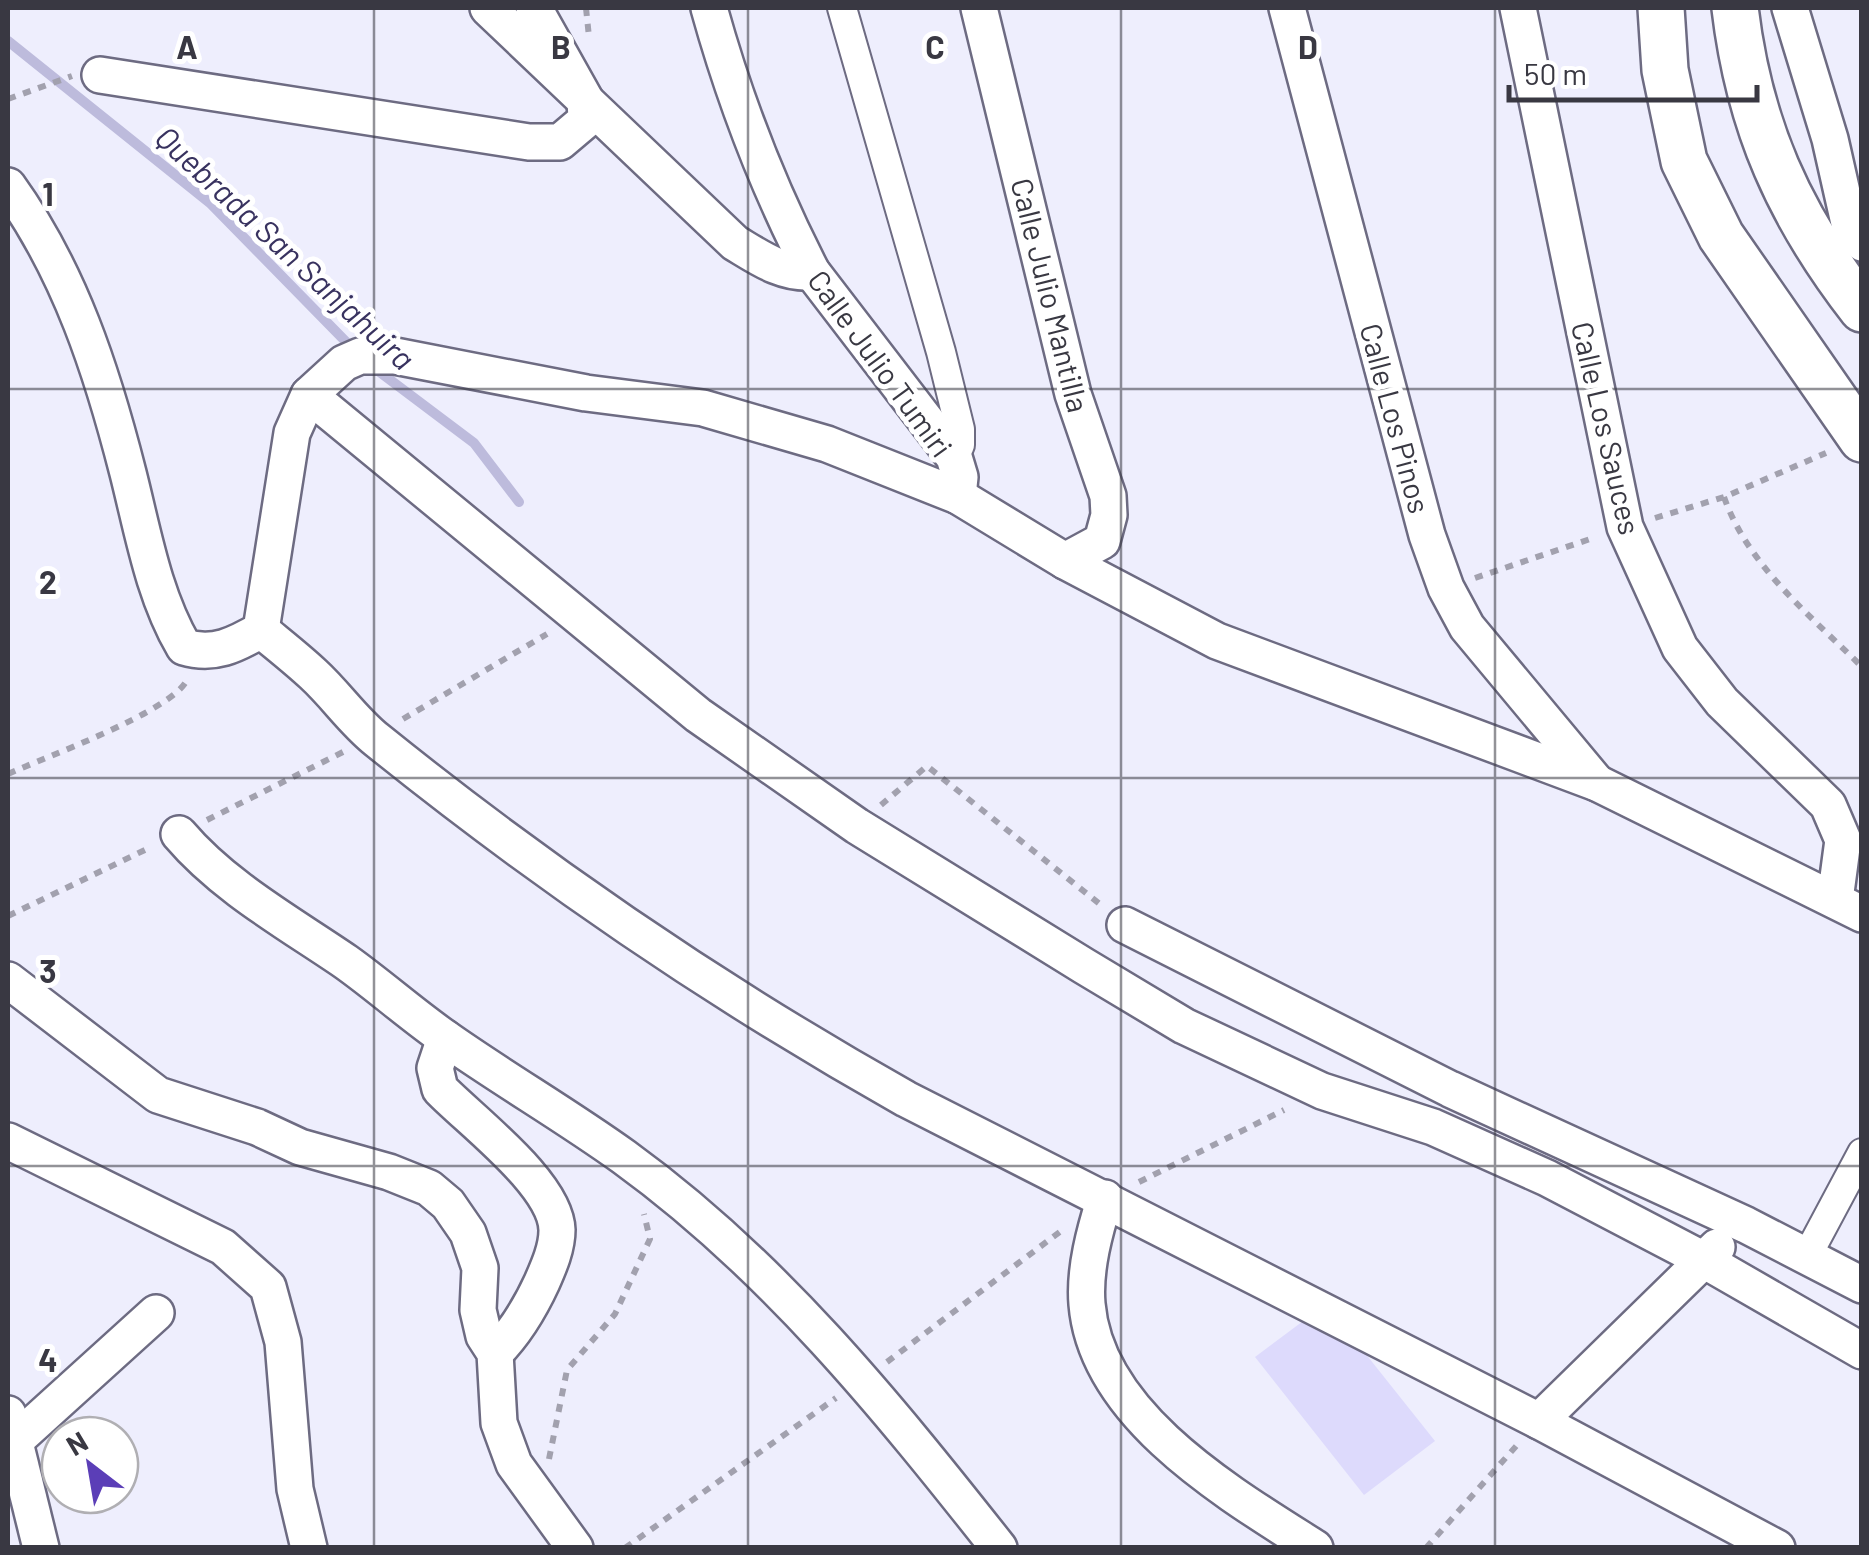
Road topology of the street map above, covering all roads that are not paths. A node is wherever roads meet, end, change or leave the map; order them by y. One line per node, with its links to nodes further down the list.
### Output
1 (488, 8): 12 (street)
2 (534, 8): 12 (street)
3 (709, 8): 15 (street, Calle Julio Tumiri)
4 (842, 8): 19 (street)
5 (979, 8): 21 (street, Calle Julio Mantilla)
6 (1288, 8): 23 (street, Calle Los Pinos)
7 (1518, 8): 25 (street, Calle Los Sauces)
8 (1661, 8): 18 (street)
9 (1736, 8): 16 (street)
10 (1790, 8): 14 (street)
11 (83, 76): 12 (street)
12 (585, 98): 15 (street)
13 (8, 186): 22 (street)
14 (1862, 243)
15 (812, 272): 19 (street, Calle Julio Tumiri)
16 (1862, 309)
17 (309, 395): 20 (street); 22 (street); 30 (street)
18 (1862, 439)
19 (954, 457): 20 (street, Calle Julio Tumiri)
20 (958, 496): 21 (street)
21 (1065, 561): 23 (street)
22 (261, 630): 33 (street)
23 (1597, 782): 25 (street)
24 (179, 834): 28 (street)
25 (1848, 907)
26 (1125, 925): 29 (street)
27 (8, 980): 40 (street)
28 (445, 1038): 40 (street); 46 (street)
29 (1450, 1089): 30 (street); 34 (street)
30 (1433, 1127): 36 (street)
31 (8, 1141): 44 (street)
32 (1862, 1153): 35 (street)
33 (1105, 1198): 41 (street); 47 (street)
34 (1746, 1225): 35 (street); 36 (street)
35 (1807, 1256): 37 (street)
36 (1702, 1258): 39 (street); 41 (street)
37 (1862, 1284)
38 (156, 1314): 42 (street)
39 (1862, 1351)
40 (495, 1353): 45 (street)
41 (1539, 1420): 48 (street)
42 (12, 1427): 43 (street)
43 (41, 1548)
44 (309, 1548)
45 (575, 1548)
46 (999, 1548)
47 (1315, 1548)
48 (1777, 1548)

